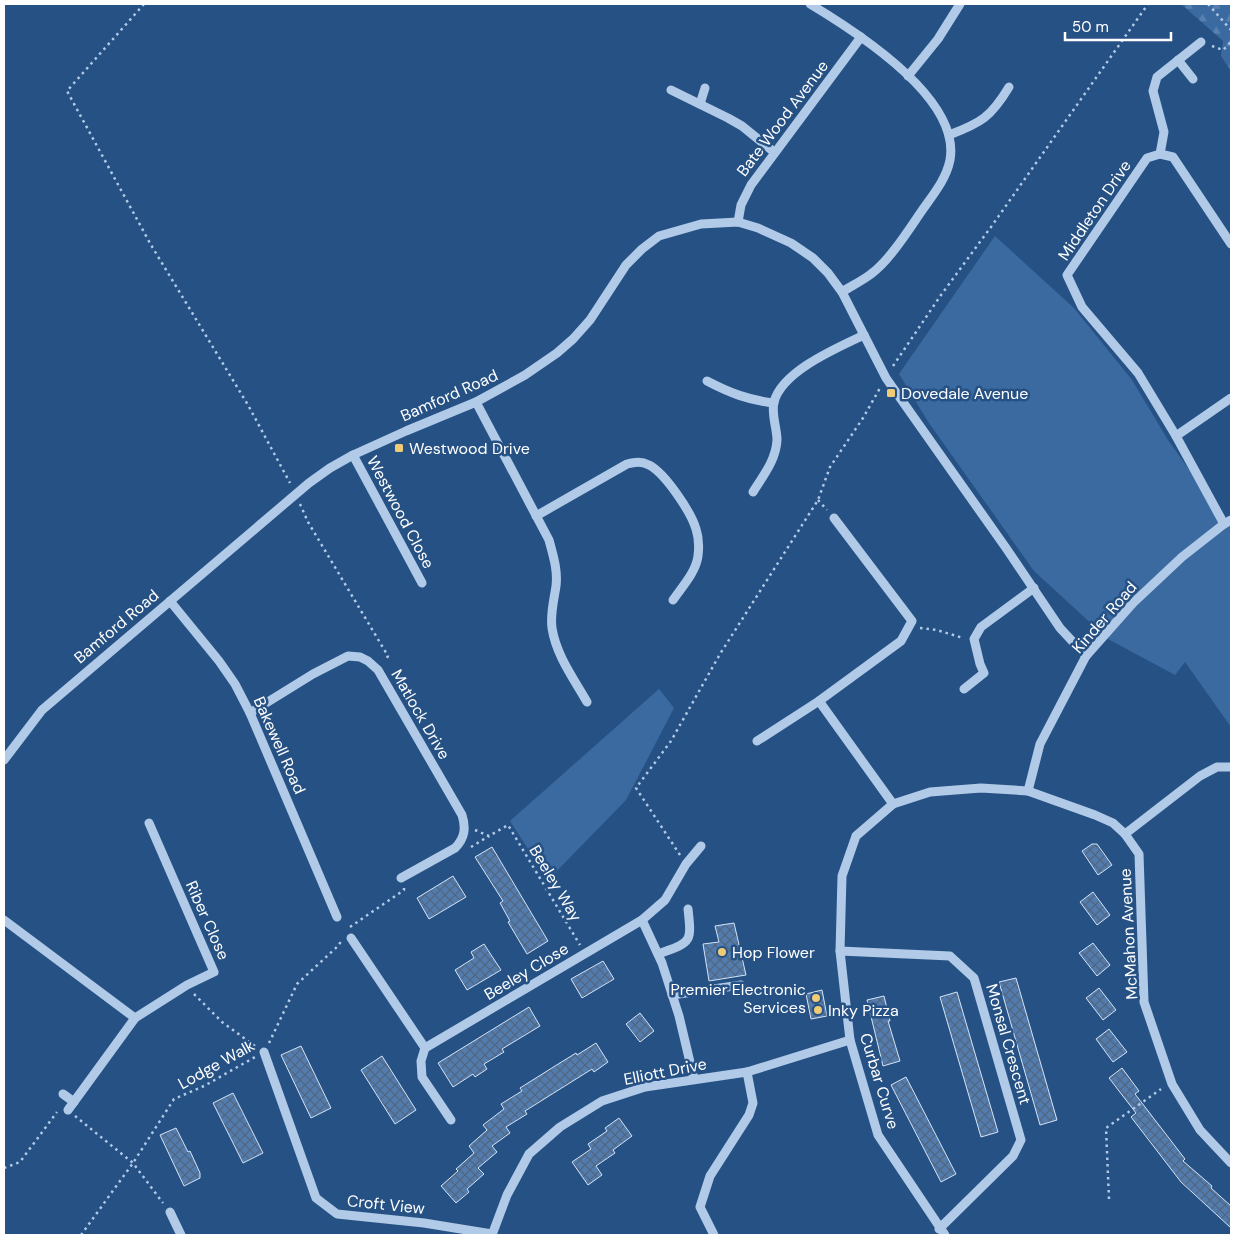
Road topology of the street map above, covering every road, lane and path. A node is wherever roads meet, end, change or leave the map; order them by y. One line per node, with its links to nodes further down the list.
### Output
1 (144, 4): 33 (path)
2 (810, 4): 7 (street)
3 (960, 4): 12 (street)
4 (1148, 4): 25 (path)
5 (1208, 4): 6 (path)
6 (1231, 30)
7 (862, 37): 12 (street); 19 (street, Bate Wood Avenue)
8 (1201, 42): 11 (street)
9 (1231, 42): 10 (path)
10 (1223, 50)
11 (1178, 60): 13 (street); 20 (street)
12 (908, 76): 18 (street)
13 (1193, 79)
14 (705, 88): 17 (street)
15 (1009, 88): 18 (street)
16 (671, 90): 17 (street)
17 (700, 104): 19 (street)
18 (949, 135): 23 (street)
19 (774, 152): 21 (street, Bate Wood Avenue)
20 (1160, 154): 22 (street); 30 (street, Middleton Drive)
21 (738, 222): 23 (street, Bamford Road); 28 (street, Bamford Road)
22 (1231, 244)
23 (842, 292): 24 (street, Bamford Road)
24 (864, 335): 25 (street, Bamford Road); 29 (street)
25 (886, 378): 38 (street); 58 (path)
26 (707, 382): 29 (street)
27 (1231, 398): 30 (street)
28 (476, 402): 31 (street, Bamford Road); 34 (street)
29 (774, 403): 32 (street)
30 (1176, 436): 36 (street, Middleton Drive)
31 (353, 455): 33 (street, Bamford Road); 37 (street, Westwood Close)
32 (753, 492)
33 (296, 494): 40 (street, Bamford Road); 44 (path)
34 (536, 516): 39 (street); 47 (street)
35 (834, 518): 41 (street)
36 (1228, 522): 43 (street, Kinder Road)
37 (422, 583)
38 (1034, 588): 42 (street); 43 (street)
39 (673, 600)
40 (170, 601): 48 (street, Bakewell Road); 50 (street, Bamford Road)
41 (909, 626): 42 (path); 46 (street)
42 (974, 640): 45 (street)
43 (1086, 656): 52 (street, Kinder Road)
44 (378, 670): 48 (street, Matlock Drive); 55 (street, Matlock Drive)
45 (964, 689)
46 (819, 701): 49 (street); 53 (street)
47 (587, 702)
48 (250, 713): 61 (street, Bakewell Road)
49 (757, 742)
50 (4, 760)
51 (1231, 767): 56 (street)
52 (1028, 791): 53 (street, Curbar Curve); 56 (street, McMahon Avenue)
53 (893, 804): 66 (street, Curbar Curve)
54 (149, 823): 69 (street, Riber Close)
55 (465, 825): 59 (street); 67 (path, Beeley Way)
56 (1126, 834): 78 (street, McMahon Avenue)
57 (701, 846): 58 (street, Beeley Close)
58 (686, 864): 63 (street, Beeley Close)
59 (401, 878): 64 (path)
60 (688, 909): 68 (street)
61 (337, 917)
62 (4, 920): 72 (street)
63 (642, 920): 67 (street, Beeley Close); 68 (street)
64 (346, 930)
65 (347, 938): 74 (street); 75 (path, Lodge Walk)
66 (840, 951): 73 (street, Curbar Curve); 88 (street, Monsal Crescent)
67 (585, 954): 74 (street, Beeley Close)
68 (658, 954): 71 (street)
69 (187, 985): 72 (street, Riber Close); 75 (path)
70 (740, 985): 71 (street)
71 (672, 995): 77 (street)
72 (135, 1018): 80 (street, Riber Close)
73 (850, 1040): 76 (street, Elliott Drive); 88 (street, Curbar Curve)
74 (425, 1048): 82 (street)
75 (264, 1052): 83 (path, Lodge Walk); 91 (street, Croft View)
76 (747, 1072): 77 (street, Elliott Drive); 92 (street)
77 (694, 1079): 91 (street, Elliott Drive)
78 (1172, 1084): 84 (street, McMahon Avenue); 86 (path)
79 (63, 1094): 80 (street)
80 (74, 1102): 81 (street, Riber Close)
81 (68, 1110): 83 (path); 85 (path)
82 (451, 1120)
83 (133, 1163): 87 (path); 89 (path, Lodge Walk)
84 (1231, 1163)
85 (4, 1168)
86 (1109, 1199)
87 (170, 1212): 90 (street)
88 (942, 1232)
89 (81, 1235)
90 (181, 1235)
91 (492, 1235)
92 (714, 1235)

